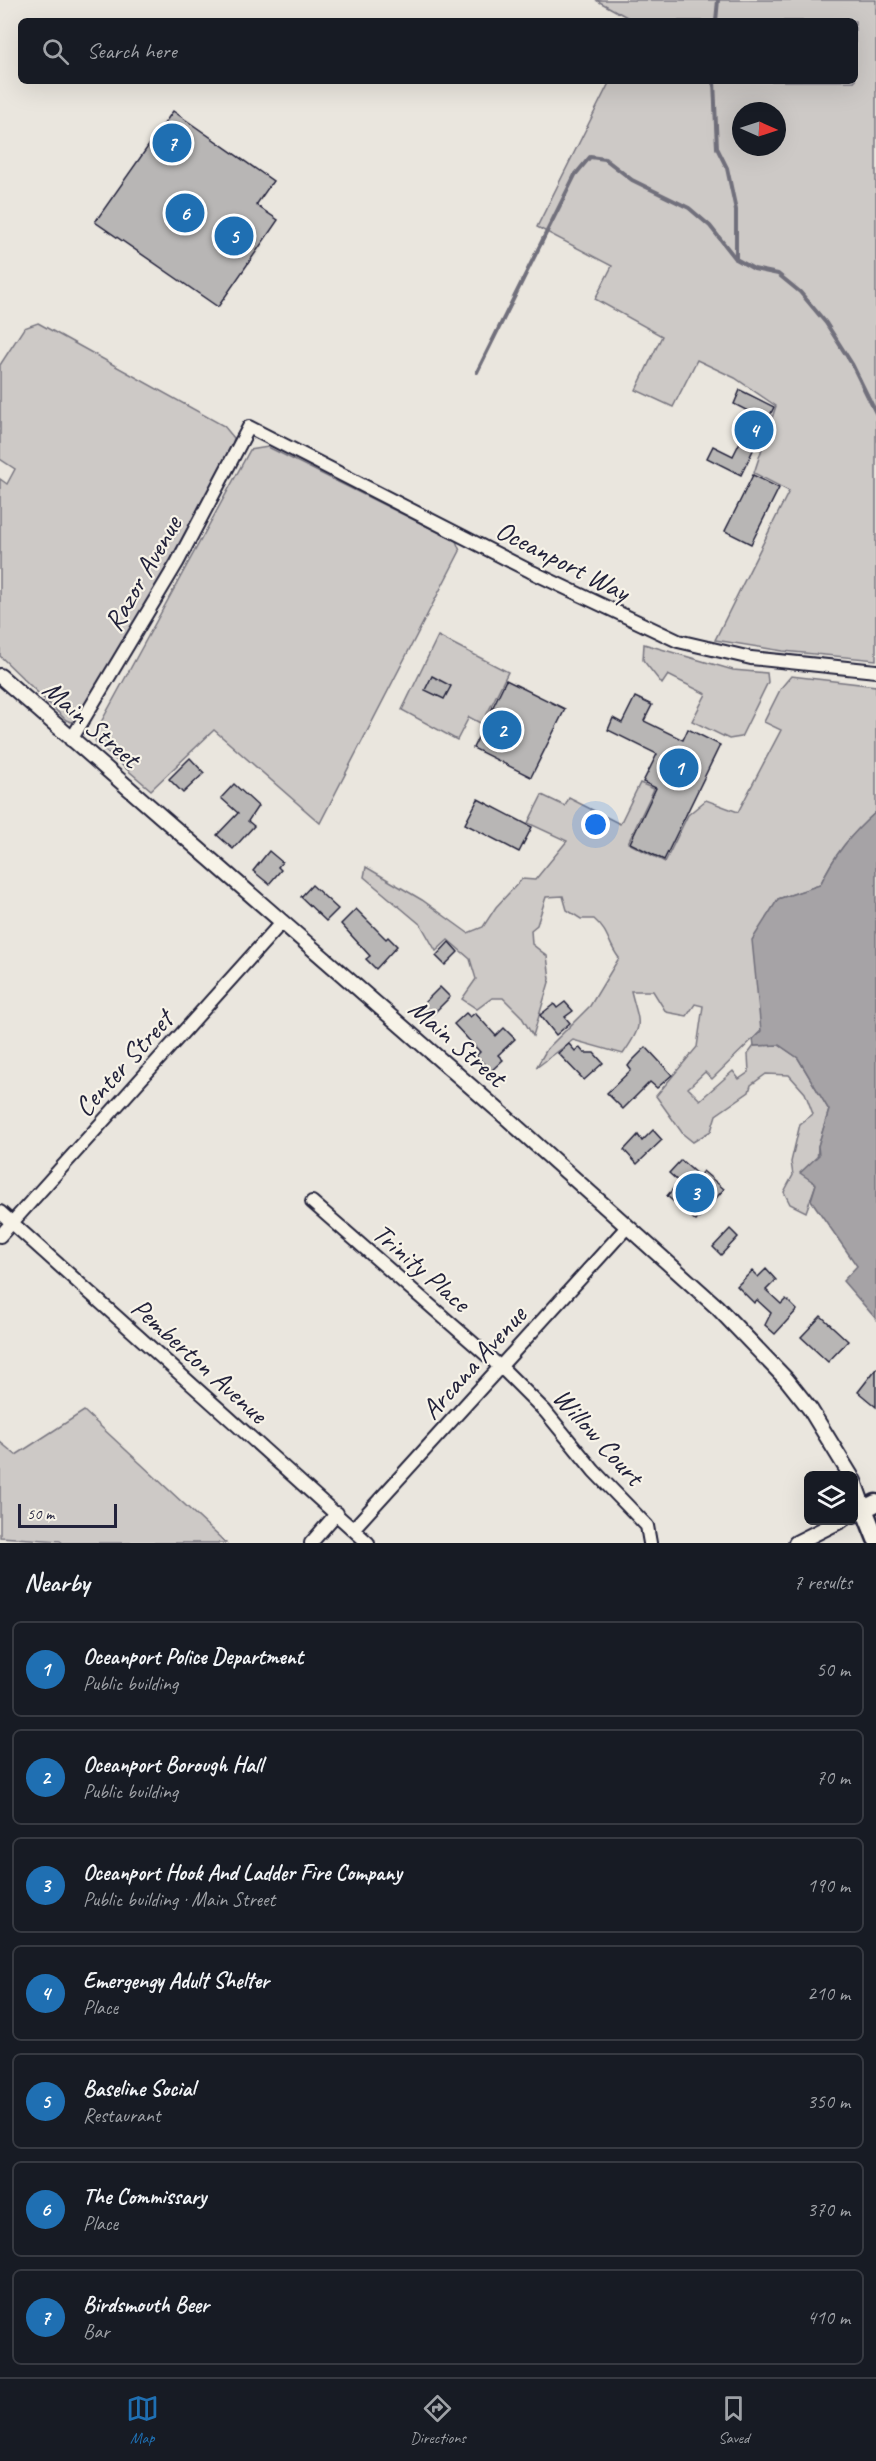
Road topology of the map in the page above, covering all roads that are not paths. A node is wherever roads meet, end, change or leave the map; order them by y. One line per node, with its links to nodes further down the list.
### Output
1 (249, 427): 2 (street, Oceanport Way); 4 (street, Razor Avenue)
2 (876, 671)
3 (0, 676): 4 (street, Main Street)
4 (71, 740): 5 (street, Main Street)
5 (282, 922): 8 (street, Center Street); 9 (street, Main Street)
6 (312, 1202): 11 (street, Trinity Place)
7 (0, 1212): 8 (street, Pemberton Avenue)
8 (12, 1222): 10 (street, Center Street); 15 (street, Pemberton Avenue)
9 (627, 1227): 11 (street, Arcana Avenue); 12 (street, Main Street)
10 (0, 1236)
11 (500, 1368): 17 (street, Arcana Avenue); 21 (street, Willow Court)
12 (848, 1471)
13 (858, 1491): 14 (street)
14 (865, 1509): 18 (main road)
15 (337, 1513): 17 (street, Pemberton Avenue); 19 (street)
16 (834, 1525): 22 (street)
17 (353, 1529): 20 (street, Pemberton Avenue)
18 (876, 1539)
19 (311, 1543)
20 (368, 1543)
21 (650, 1543)
22 (796, 1543)

